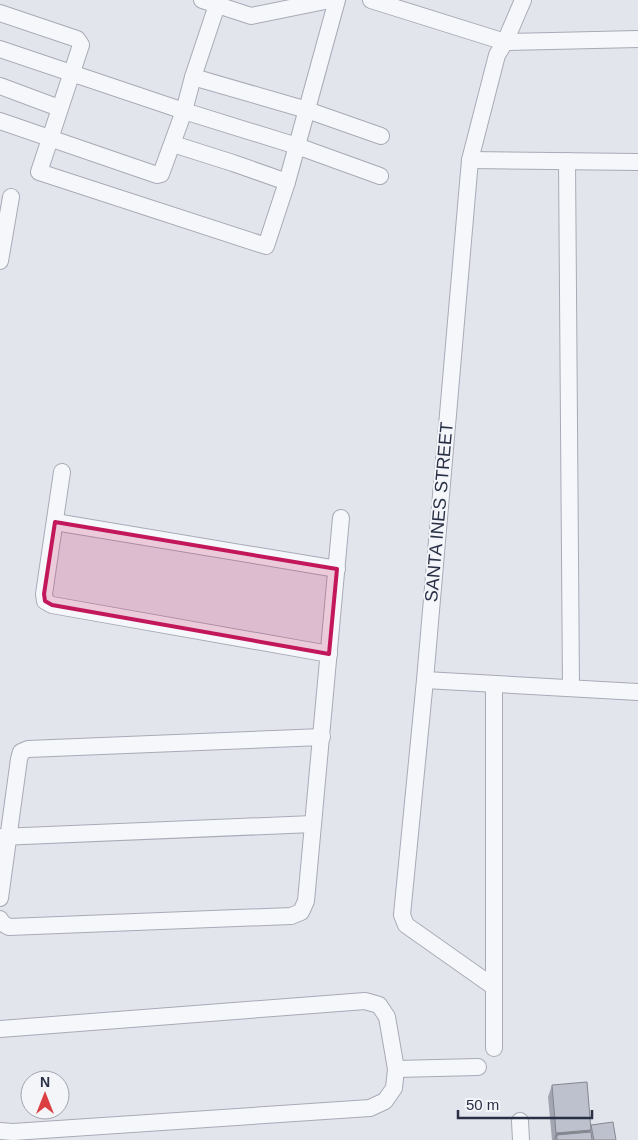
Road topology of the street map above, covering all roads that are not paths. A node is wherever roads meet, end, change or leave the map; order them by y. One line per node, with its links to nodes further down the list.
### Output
1 (330, 0): 5 (street)
2 (338, 0): 14 (street)
3 (370, 0): 8 (street)
4 (522, 0): 8 (street, SANTA INES STREET)
5 (210, 2): 11 (street)
6 (0, 13): 10 (street)
7 (638, 38): 8 (street)
8 (505, 42): 21 (street, SANTA INES STREET)
9 (0, 49): 10 (street)
10 (72, 72): 13 (street); 15 (street)
11 (193, 77): 14 (street); 15 (street)
12 (0, 86): 13 (street)
13 (59, 108): 18 (street)
14 (307, 110): 17 (street); 20 (street)
15 (184, 111): 19 (street); 20 (street)
16 (0, 122): 18 (street)
17 (381, 136)
18 (50, 139): 19 (street); 25 (street)
19 (173, 144): 25 (street)
20 (297, 146): 24 (street); 25 (street)
21 (470, 160): 22 (street); 33 (street, SANTA INES STREET)
22 (567, 161): 23 (street); 35 (street)
23 (638, 162)
24 (380, 176)
25 (287, 182)
26 (11, 197): 27 (street)
27 (0, 261)
28 (62, 472): 30 (street)
29 (341, 518): 31 (street)
30 (55, 522): 31 (street); 32 (street)
31 (337, 570): 32 (street)
32 (329, 654): 37 (street)
33 (425, 680): 34 (street); 42 (street, SANTA INES STREET)
34 (494, 685): 35 (street); 42 (street)
35 (571, 688): 36 (street)
36 (638, 692)
37 (322, 737): 38 (street); 39 (street)
38 (313, 824): 39 (street); 41 (street)
39 (4, 837): 40 (street)
40 (0, 898)
41 (0, 920)
42 (494, 988): 44 (street)
43 (0, 1029): 46 (street)
44 (494, 1048)
45 (478, 1067): 46 (street)
46 (396, 1069): 48 (street)
47 (520, 1121): 49 (street)
48 (0, 1131)
49 (521, 1140)

